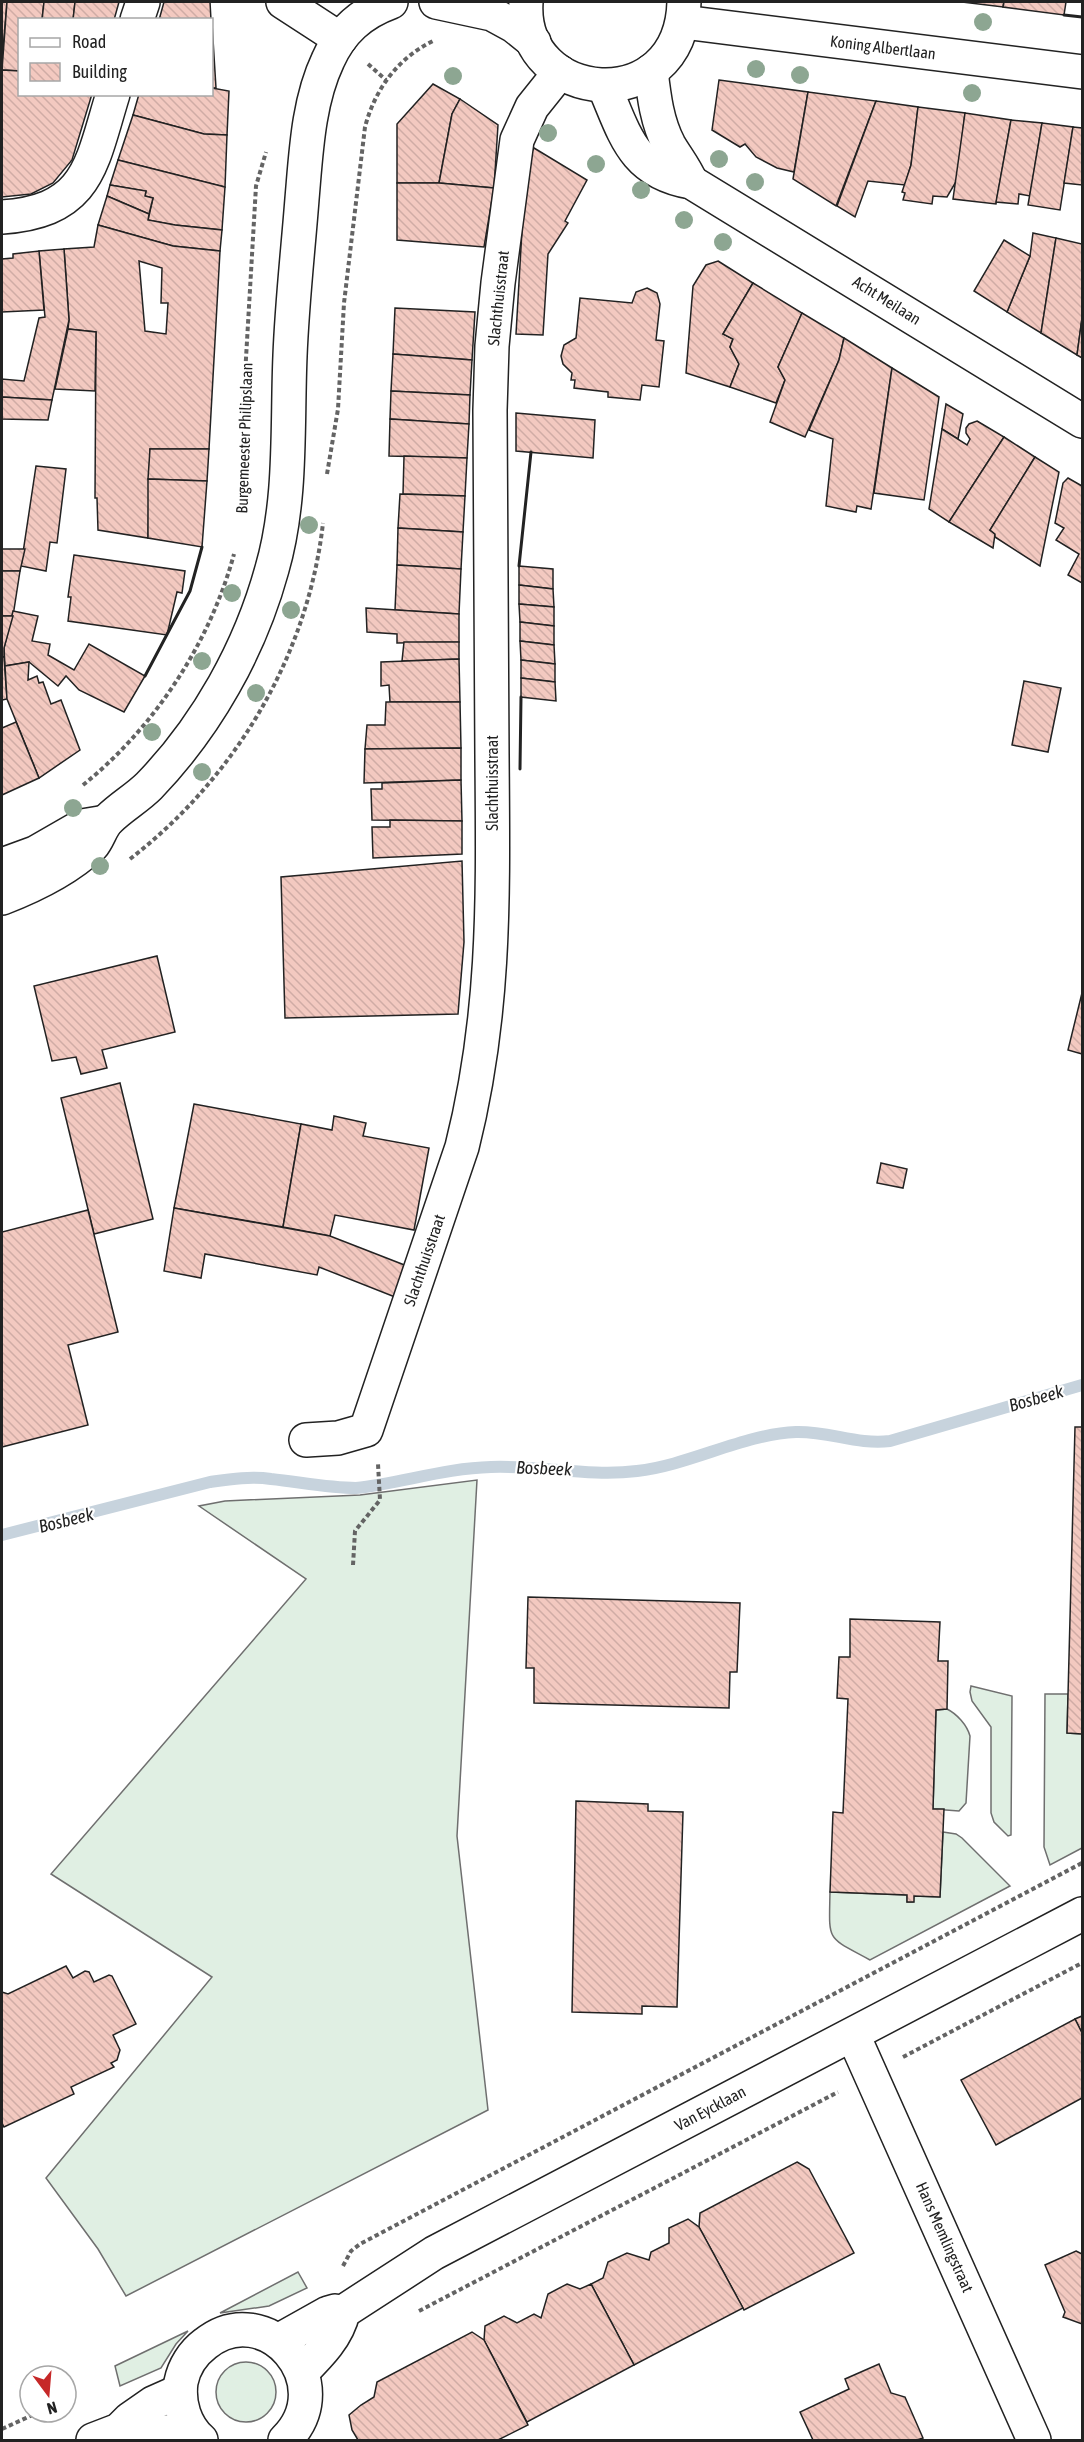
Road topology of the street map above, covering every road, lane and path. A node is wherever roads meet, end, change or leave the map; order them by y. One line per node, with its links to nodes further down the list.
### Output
1 (143, 2): 7 (street)
2 (283, 2): 8 (street)
3 (391, 2): 8 (street)
4 (436, 2): 9 (street)
5 (526, 2): 9 (street)
6 (683, 12): 10 (street); 12 (street, Koning Albertlaan)
7 (138, 18)
8 (340, 39): 22 (street)
9 (534, 42): 11 (street)
10 (651, 71): 13 (street); 16 (street, Acht Meilaan)
11 (560, 72): 13 (street); 25 (street, Slachthuisstraat)
12 (1083, 72)
13 (604, 86): 16 (street, Acht Meilaan)
14 (112, 96): 17 (street)
15 (268, 149): 19 (path, Burgemeester Philipslaan)
16 (691, 182): 18 (street, Acht Meilaan)
17 (2, 217)
18 (1083, 420)
19 (241, 520)
20 (234, 553): 21 (path)
21 (78, 790)
22 (106, 822): 23 (street); 24 (street)
23 (2, 865)
24 (2, 898)
25 (306, 1440)
26 (378, 1463): 27 (path)
27 (352, 1565)
28 (1083, 1863): 33 (path)
29 (1083, 1914): 31 (street, Van Eycklaan)
30 (1083, 1963): 32 (path)
31 (853, 2035): 32 (street, Hans Memlingstraat); 35 (street, Van Eycklaan)
32 (871, 2074): 34 (path); 44 (street, Hans Memlingstraat)
33 (391, 2228)
34 (427, 2307)
35 (343, 2312): 36 (street, Van Eycklaan); 37 (street)
36 (278, 2341): 37 (street); 38 (street)
37 (302, 2372): 43 (street)
38 (180, 2391): 41 (street); 42 (street)
39 (18, 2422): 40 (path)
40 (2, 2429)
41 (196, 2434): 42 (street)
42 (106, 2435)
43 (286, 2440)
44 (1034, 2440)

